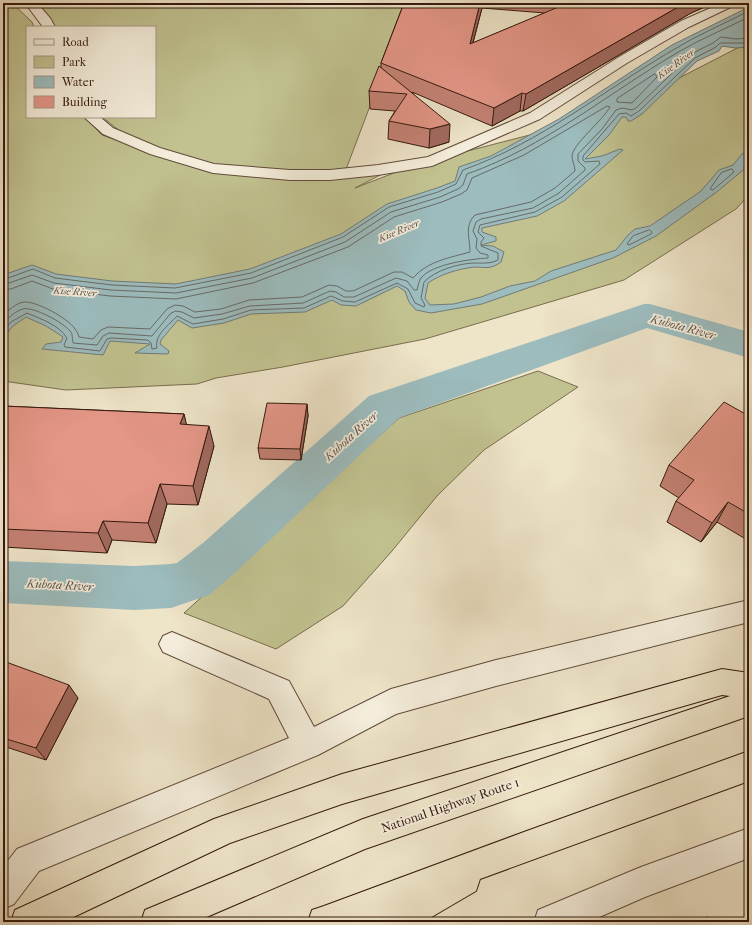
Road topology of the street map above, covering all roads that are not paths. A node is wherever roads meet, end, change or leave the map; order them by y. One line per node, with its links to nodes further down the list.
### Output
1 (31, 3): 3 (street)
2 (731, 3): 4 (street)
3 (48, 26)
4 (92, 118)
5 (749, 611): 9 (street)
6 (172, 644): 9 (street)
7 (749, 686): 14 (highway)
8 (749, 703): 15 (highway, National Highway Route 1)
9 (308, 745): 13 (street)
10 (749, 766): 12 (highway)
11 (749, 843): 18 (street)
12 (524, 847): 16 (highway); 17 (highway)
13 (3, 894)
14 (27, 922)
15 (157, 922)
16 (324, 922)
17 (391, 922)
18 (550, 922)

